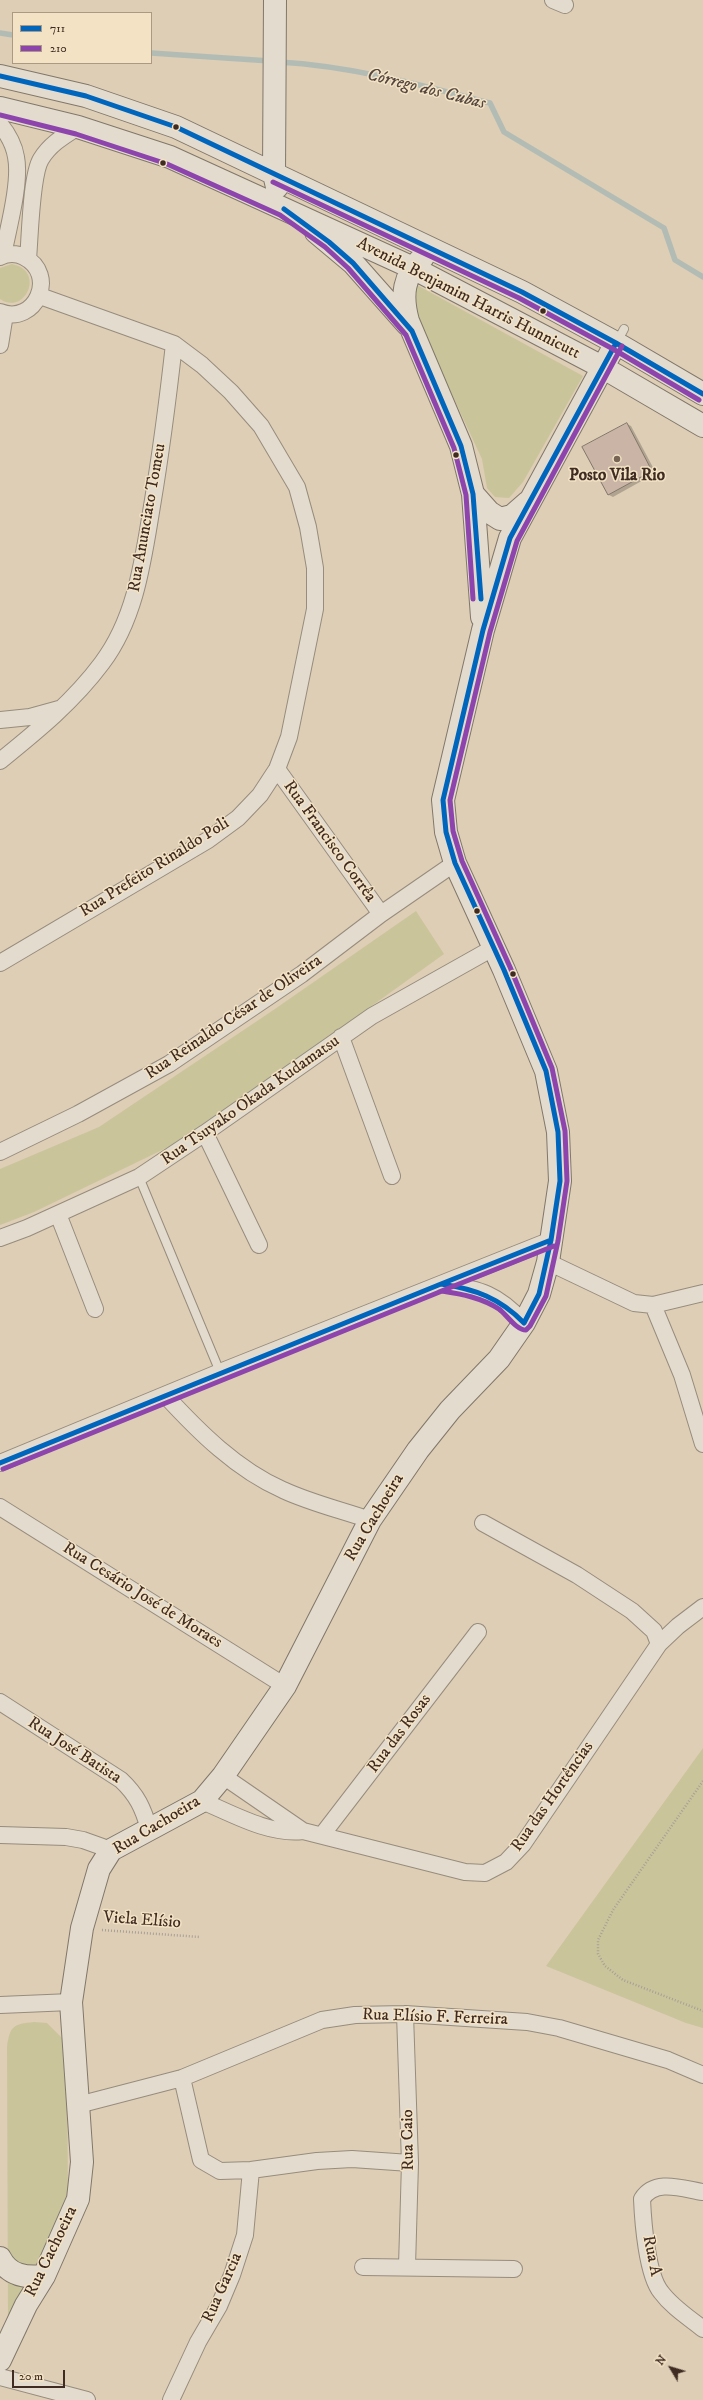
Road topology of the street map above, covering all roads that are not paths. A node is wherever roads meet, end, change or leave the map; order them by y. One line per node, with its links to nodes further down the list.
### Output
1 (275, 0): 6 (main road)
2 (0, 76): 6 (main road, Avenida Benjamim Harris Hunnicutt)
3 (0, 108): 5 (main road, Avenida Benjamim Harris Hunnicutt)
4 (0, 124): 9 (street)
5 (78, 127): 7 (main road, Avenida Benjamim Harris Hunnicutt); 10 (street)
6 (274, 174): 7 (main road); 8 (main road, Avenida Benjamim Harris Hunnicutt)
7 (284, 209): 11 (main road, Avenida Benjamim Harris Hunnicutt); 14 (main road)
8 (436, 250): 11 (main road); 15 (main road, Avenida Benjamim Harris Hunnicutt)
9 (2, 256): 10 (street)
10 (28, 259): 12 (street)
11 (413, 268): 14 (main road); 18 (main road, Avenida Benjamim Harris Hunnicutt)
12 (40, 296): 13 (street); 16 (street, Rua Prefeito Rinaldo Poli)
13 (2, 313): 17 (street)
14 (412, 331): 21 (main road, Rua Cachoeira)
15 (620, 336): 18 (main road, Rua Cachoeira); 19 (main road, Avenida Benjamim Harris Hunnicutt)
16 (174, 344): 24 (street, Rua Anunciato Tomeu); 27 (street, Rua Prefeito Rinaldo Poli)
17 (0, 345)
18 (602, 367): 20 (main road, Avenida Benjamim Harris Hunnicutt); 22 (main road, Rua Cachoeira)
19 (703, 394)
20 (703, 426)
21 (473, 494): 22 (main road); 23 (main road, Rua Cachoeira)
22 (528, 501): 23 (main road, Rua Cachoeira)
23 (483, 630): 28 (main road, Rua Cachoeira)
24 (64, 708): 25 (street); 26 (street, Rua Anunciato Tomeu)
25 (0, 720)
26 (0, 761)
27 (277, 769): 29 (street, Rua Francisco Corrêa); 31 (street, Rua Prefeito Rinaldo Poli)
28 (455, 863): 29 (street, Rua Reinaldo César de Oliveira); 30 (main road, Rua Cachoeira)
29 (381, 914): 34 (street, Rua Reinaldo César de Oliveira)
30 (494, 948): 32 (street, Rua Tsuyako Okada Kudamatsu); 39 (main road, Rua Cachoeira)
31 (0, 963)
32 (342, 1038): 33 (street, Rua Tsuyako Okada Kudamatsu); 35 (street)
33 (205, 1134): 36 (street, Rua Tsuyako Okada Kudamatsu); 40 (street)
34 (0, 1152)
35 (392, 1176)
36 (139, 1177): 37 (street, Rua Tsuyako Okada Kudamatsu); 47 (lane)
37 (58, 1214): 38 (street, Rua Tsuyako Okada Kudamatsu); 45 (street)
38 (0, 1238)
39 (552, 1240): 41 (main road, Rua Cachoeira); 42 (street)
40 (259, 1245)
41 (548, 1262): 44 (street); 46 (main road, Rua Cachoeira)
42 (442, 1284): 46 (street); 47 (street)
43 (703, 1293): 44 (street)
44 (653, 1305): 49 (street)
45 (95, 1309)
46 (524, 1323): 52 (main road, Rua Cachoeira)
47 (220, 1372): 48 (street)
48 (165, 1395): 50 (street); 52 (street)
49 (703, 1444)
50 (0, 1463)
51 (0, 1507): 57 (street, Rua Cesário José de Moraes)
52 (370, 1520): 57 (main road, Rua Cachoeira)
53 (483, 1523): 56 (street)
54 (703, 1607): 56 (street, Rua das Hortências)
55 (478, 1632): 64 (street, Rua das Rosas)
56 (659, 1644): 64 (street, Rua das Hortências)
57 (285, 1686): 59 (main road, Rua Cachoeira)
58 (0, 1702): 61 (street, Rua José Batista)
59 (223, 1776): 60 (main road, Rua Cachoeira); 62 (street, Rua das Hortências)
60 (202, 1801): 61 (main road, Rua Cachoeira); 62 (street, Rua das Hortências)
61 (149, 1829): 65 (main road, Rua Cachoeira)
62 (303, 1831): 64 (street, Rua das Hortências)
63 (0, 1835): 65 (street)
64 (322, 1835)
65 (111, 1850): 66 (main road, Rua Cachoeira)
66 (71, 2002): 67 (street); 71 (main road, Rua Cachoeira)
67 (0, 2004)
68 (405, 2014): 69 (street, Rua Elísio F. Ferreira); 70 (street, Rua Elísio F. Ferreira); 72 (street, Rua Caio)
69 (703, 2075)
70 (182, 2078): 71 (street, Rua Elísio F. Ferreira); 73 (street)
71 (78, 2105): 79 (main road, Rua Cachoeira)
72 (410, 2162): 73 (street); 76 (street, Rua Caio)
73 (251, 2170): 84 (street, Rua Garcia)
74 (703, 2192): 80 (street, Rua A)
75 (0, 2258): 79 (main road)
76 (407, 2266): 77 (street); 78 (street)
77 (363, 2267)
78 (514, 2269)
79 (44, 2276): 81 (main road, Rua Cachoeira)
80 (703, 2329)
81 (0, 2360)
82 (0, 2377): 83 (street)
83 (87, 2400)
84 (171, 2400)

